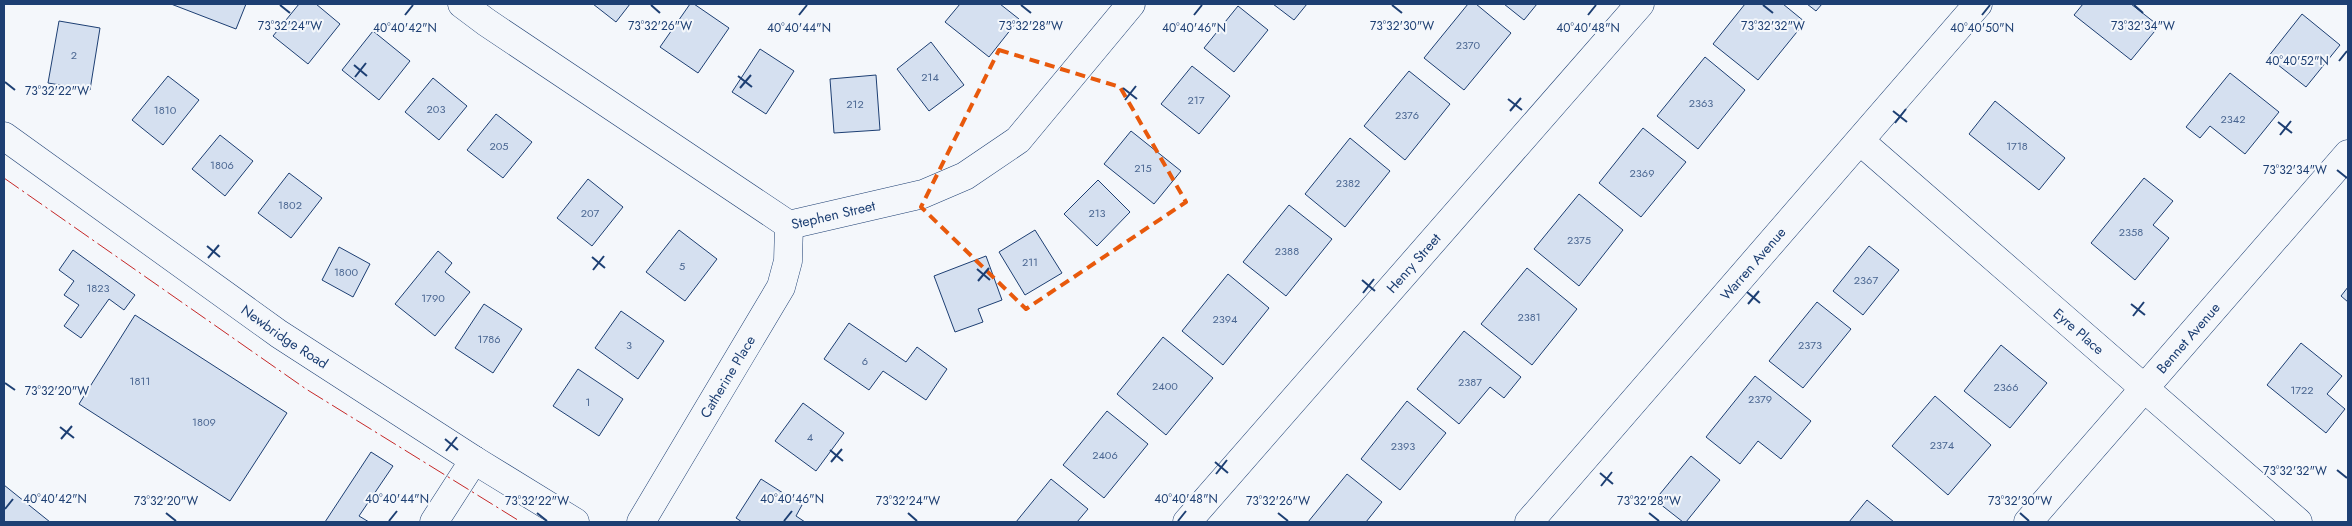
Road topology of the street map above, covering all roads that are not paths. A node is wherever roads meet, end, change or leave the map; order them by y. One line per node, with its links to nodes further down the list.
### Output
1 (462, 4): 8 (street, Stephen Street)
2 (1131, 4): 8 (street, Stephen Street)
3 (1640, 4): 14 (street, Henry Street)
4 (1978, 4): 6 (street, Warren Avenue)
5 (4, 136): 10 (street, Newbridge Road)
6 (1860, 141): 9 (street, Eyre Place); 15 (street, Warren Avenue)
7 (2348, 154): 9 (street, Bennet Avenue)
8 (789, 225): 13 (street, Catherine Place)
9 (2144, 388): 16 (street, Bennet Avenue); 17 (street, Eyre Place)
10 (474, 460): 11 (street); 12 (street, Newbridge Road)
11 (434, 522)
12 (575, 522)
13 (641, 522)
14 (1187, 522)
15 (1529, 522)
16 (2028, 522)
17 (2298, 522)

